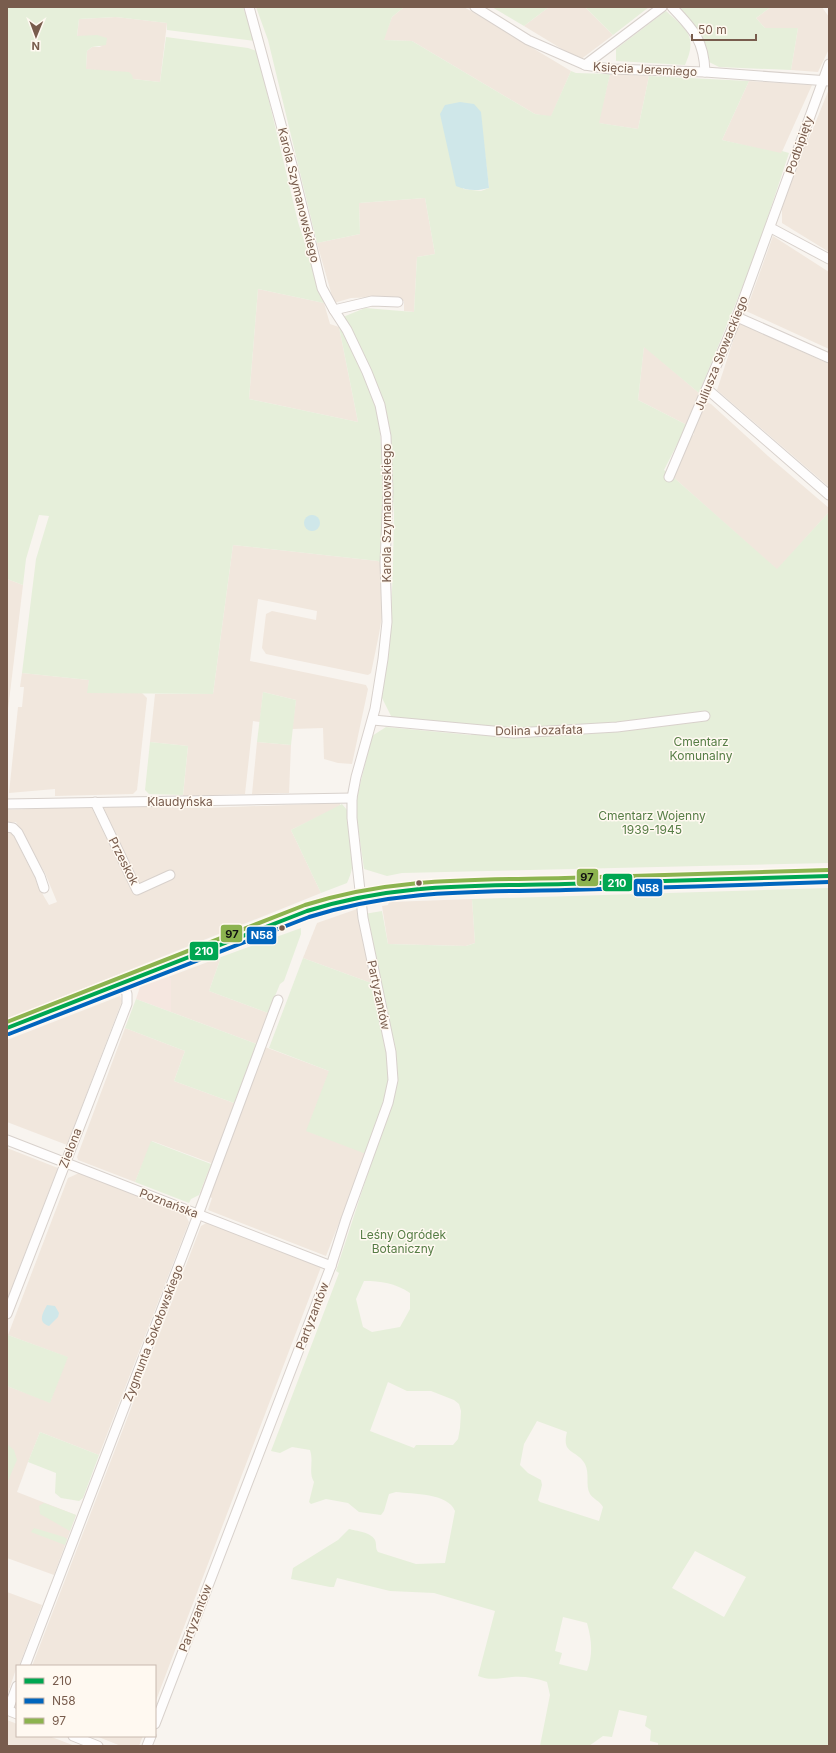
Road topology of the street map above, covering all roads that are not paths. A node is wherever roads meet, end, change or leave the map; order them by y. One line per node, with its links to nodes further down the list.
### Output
1 (249, 7): 12 (street, Karola Szymanowskiego)
2 (475, 7): 6 (street, Księcia Jeremiego)
3 (662, 7): 6 (street)
4 (672, 7): 7 (street)
5 (829, 64): 8 (street, Podbipięty)
6 (585, 65): 7 (street, Księcia Jeremiego)
7 (705, 72): 8 (street, Księcia Jeremiego)
8 (825, 81): 9 (street, Podbipięty)
9 (771, 228): 10 (street); 13 (street, Juliusza Słowackiego)
10 (829, 259)
11 (398, 302): 12 (street)
12 (334, 310): 19 (street, Karola Szymanowskiego)
13 (737, 317): 14 (street); 15 (street, Juliusza Słowackiego)
14 (829, 358)
15 (707, 389): 16 (street, Juliusza Słowackiego); 17 (street)
16 (670, 477)
17 (829, 495)
18 (705, 716): 19 (street, Dolina Jozafata)
19 (373, 720): 20 (street, Karola Szymanowskiego)
20 (352, 798): 21 (street, Klaudyńska); 27 (street, Karola Szymanowskiego)
21 (95, 802): 22 (street, Klaudyńska); 24 (street, Przeskok)
22 (7, 804)
23 (7, 826): 26 (street)
24 (170, 875)
25 (829, 876): 27 (street)
26 (44, 888)
27 (361, 895): 28 (street); 34 (street, Partyzantów)
28 (123, 983): 30 (street); 32 (street, Zielona)
29 (278, 1000): 33 (street, Zygmunta Sokołowskiego)
30 (7, 1028)
31 (7, 1140): 32 (street, Poznańska)
32 (64, 1162): 33 (street, Poznańska); 35 (street, Zielona)
33 (198, 1215): 34 (street, Poznańska); 36 (street, Zygmunta Sokołowskiego)
34 (332, 1266): 39 (street, Partyzantów)
35 (7, 1314)
36 (24, 1665)
37 (16, 1688): 38 (street)
38 (7, 1710)
39 (156, 1721)
40 (76, 1737): 41 (street)
41 (98, 1746)

